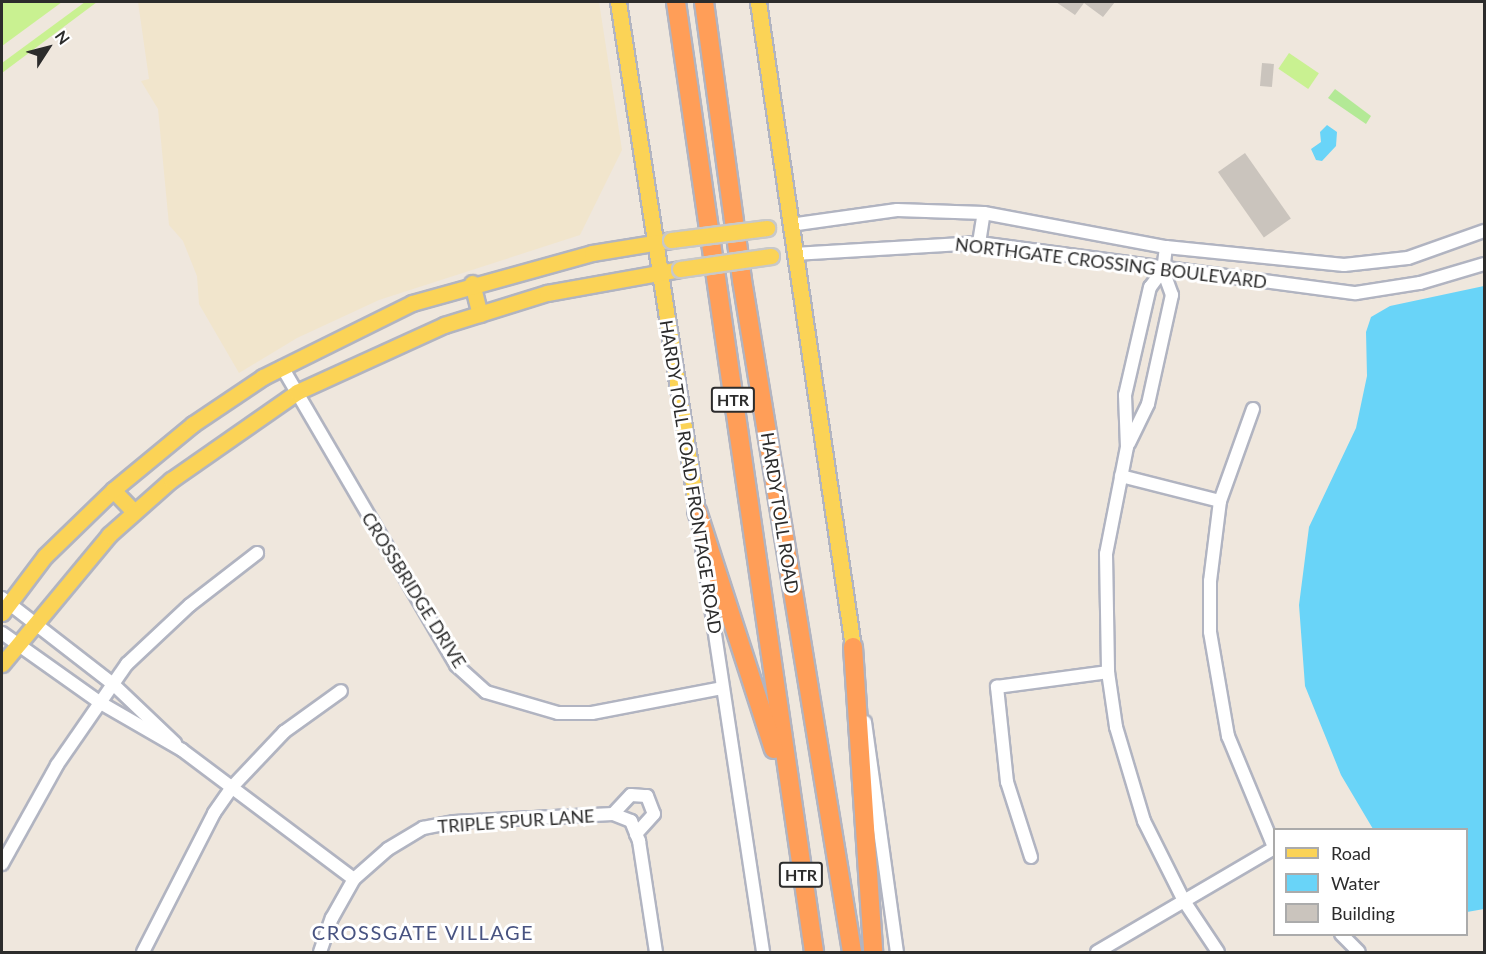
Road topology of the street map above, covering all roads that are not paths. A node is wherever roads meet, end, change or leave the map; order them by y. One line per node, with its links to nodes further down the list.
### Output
1 (618, 2): 8 (main road, HARDY TOLL ROAD FRONTAGE ROAD)
2 (676, 2): 40 (highway, HARDY TOLL ROAD / HTR)
3 (704, 2): 55 (highway, HARDY TOLL ROAD / HTR)
4 (758, 2): 6 (main road)
5 (984, 213): 6 (street, NORTHGATE CROSSING BOULEVARD); 9 (street); 10 (street, NORTHGATE CROSSING BOULEVARD)
6 (790, 225): 8 (main road, NORTHGATE CROSSING BOULEVARD, bridge); 11 (main road)
7 (1485, 231): 10 (street, NORTHGATE CROSSING BOULEVARD)
8 (655, 242): 14 (main road, HARDY TOLL ROAD FRONTAGE ROAD); 15 (main road, NORTHGATE CROSSING BOULEVARD)
9 (979, 243): 11 (street, NORTHGATE CROSSING BOULEVARD); 13 (street, NORTHGATE CROSSING BOULEVARD)
10 (1166, 248): 13 (street)
11 (794, 254): 14 (main road, NORTHGATE CROSSING BOULEVARD, bridge); 31 (main road)
12 (1485, 264): 13 (street, NORTHGATE CROSSING BOULEVARD)
13 (1162, 270): 20 (street); 20 (street)
14 (660, 272): 16 (main road, NORTHGATE CROSSING BOULEVARD); 24 (main road, HARDY TOLL ROAD FRONTAGE ROAD)
15 (472, 283): 16 (main road); 17 (main road, NORTHGATE CROSSING BOULEVARD)
16 (480, 314): 18 (main road, NORTHGATE CROSSING BOULEVARD)
17 (282, 367): 18 (street, CROSSBRIDGE DRIVE); 22 (main road, NORTHGATE CROSSING BOULEVARD)
18 (297, 392): 25 (main road, NORTHGATE CROSSING BOULEVARD); 35 (street, CROSSBRIDGE DRIVE)
19 (1253, 409): 23 (street)
20 (1127, 447): 21 (street)
21 (1121, 476): 23 (street); 33 (street)
22 (113, 490): 25 (main road); 27 (main road, NORTHGATE CROSSING BOULEVARD)
23 (1220, 501): 43 (street)
24 (697, 511): 35 (street, HARDY TOLL ROAD FRONTAGE ROAD); 40 (highway)
25 (134, 512): 28 (main road, NORTHGATE CROSSING BOULEVARD)
26 (257, 553): 34 (street)
27 (4, 605): 28 (street)
28 (33, 623): 30 (main road, NORTHGATE CROSSING BOULEVARD); 34 (street)
29 (2, 633): 30 (street)
30 (16, 644): 32 (main road, NORTHGATE CROSSING BOULEVARD); 37 (street)
31 (853, 647): 56 (highway); 57 (street)
32 (2, 664)
33 (1108, 672): 45 (street); 48 (street)
34 (113, 684): 37 (street); 38 (street)
35 (722, 688): 53 (street, HARDY TOLL ROAD FRONTAGE ROAD)
36 (341, 691): 39 (street)
37 (99, 702): 38 (street); 46 (street)
38 (182, 750): 39 (street)
39 (232, 787): 47 (street); 50 (street)
40 (789, 798): 54 (highway, HARDY TOLL ROAD / HTR)
41 (613, 814): 42 (street, TRIPLE SPUR LANE); 42 (street); 47 (street, TRIPLE SPUR LANE)
42 (636, 834): 52 (street)
43 (1273, 844)
44 (1273, 849): 48 (street)
45 (1030, 857)
46 (2, 864)
47 (354, 879): 51 (street, TRIPLE SPUR LANE)
48 (1184, 901): 58 (street); 59 (street)
49 (1343, 936): 60 (street)
50 (142, 952)
51 (320, 952)
52 (656, 952)
53 (763, 952)
54 (814, 952)
55 (852, 952)
56 (873, 952)
57 (897, 952)
58 (1097, 952)
59 (1218, 952)
60 (1359, 952)

